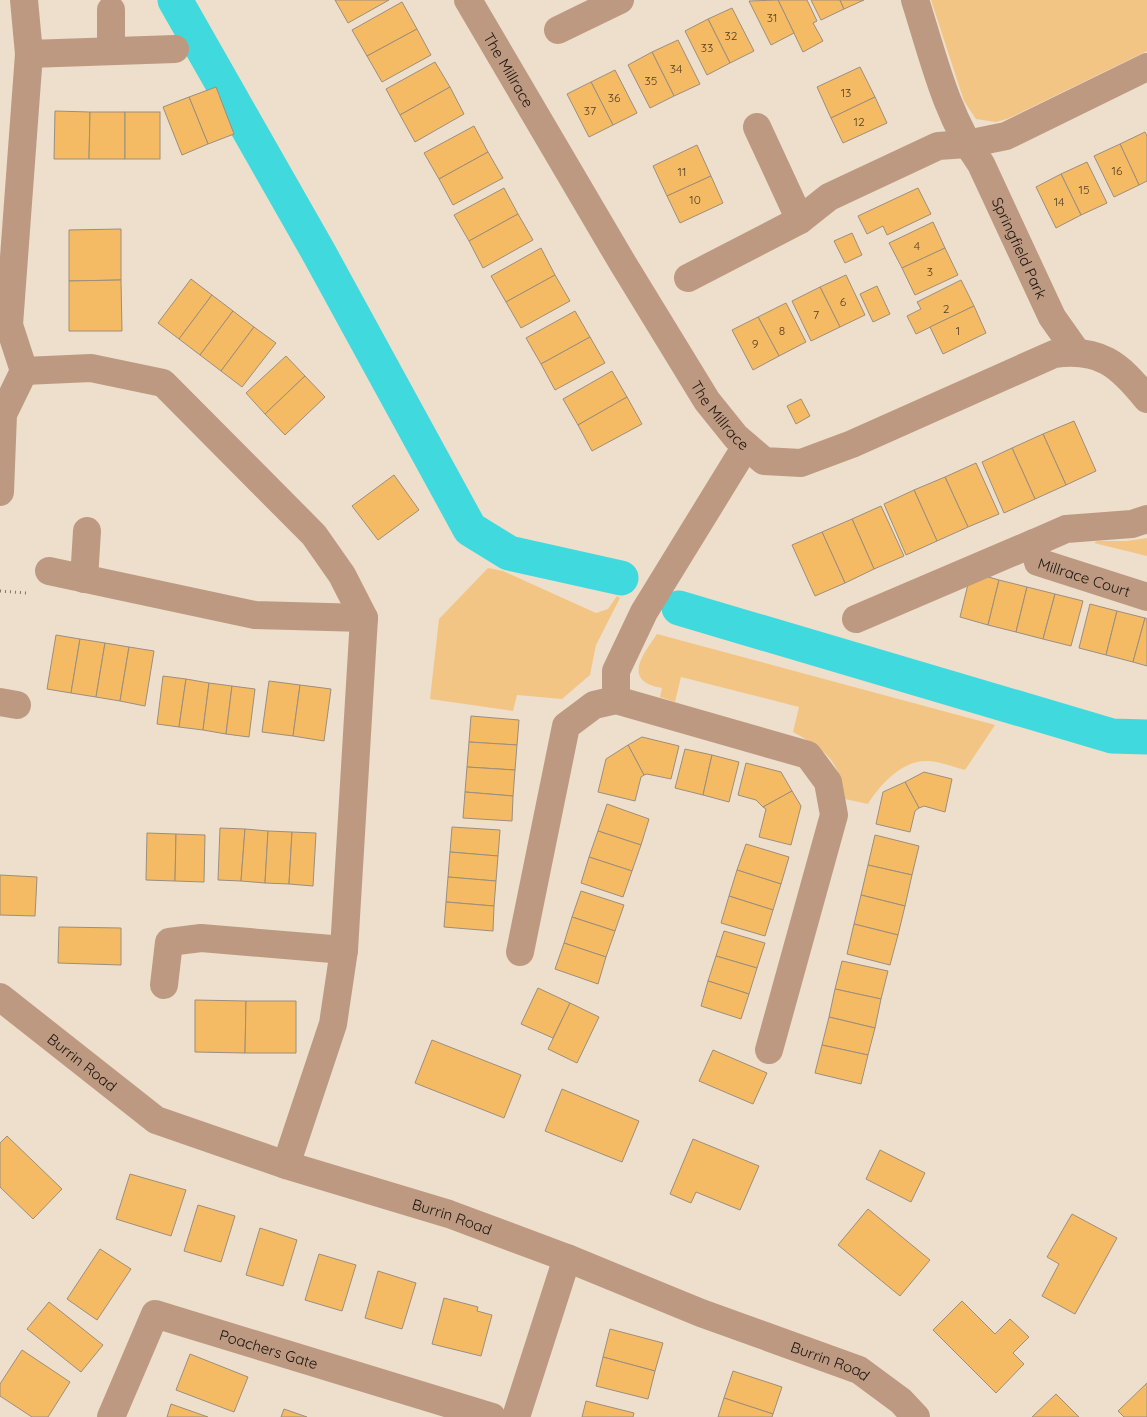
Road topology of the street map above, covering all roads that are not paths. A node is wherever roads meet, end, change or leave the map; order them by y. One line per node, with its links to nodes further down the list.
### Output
1 (24, 0): 9 (street)
2 (468, 0): 18 (street, The Millrace)
3 (620, 0): 6 (street)
4 (915, 0): 12 (street, Springfield Park)
5 (111, 10): 8 (street)
6 (558, 30)
7 (175, 49): 8 (street)
8 (111, 51): 9 (street)
9 (29, 54): 16 (street)
10 (1147, 67): 12 (street)
11 (757, 127): 13 (street)
12 (967, 144): 13 (street); 15 (street, Springfield Park)
13 (800, 220): 14 (street)
14 (688, 278)
15 (1076, 351): 17 (street, The Millrace); 18 (street, The Millrace)
16 (24, 371): 19 (street); 26 (street)
17 (1147, 399)
18 (746, 446): 28 (street)
19 (0, 492)
20 (1147, 519): 22 (street, Millrace Court)
21 (87, 531): 24 (street)
22 (1034, 543): 25 (street, Millrace Court); 27 (street)
23 (49, 571): 24 (street)
24 (84, 579): 26 (street)
25 (1147, 597)
26 (364, 618): 29 (street)
27 (856, 619)
28 (616, 700): 30 (street); 33 (street)
29 (344, 950): 31 (street); 34 (street)
30 (520, 952)
31 (164, 985)
32 (0, 997): 34 (street, Burrin Road)
33 (769, 1050)
34 (286, 1165): 35 (street, Burrin Road)
35 (567, 1258): 38 (street); 39 (street, Burrin Road)
36 (111, 1417): 37 (street, Poachers Gate)
37 (492, 1417)
38 (516, 1417)
39 (916, 1417)

